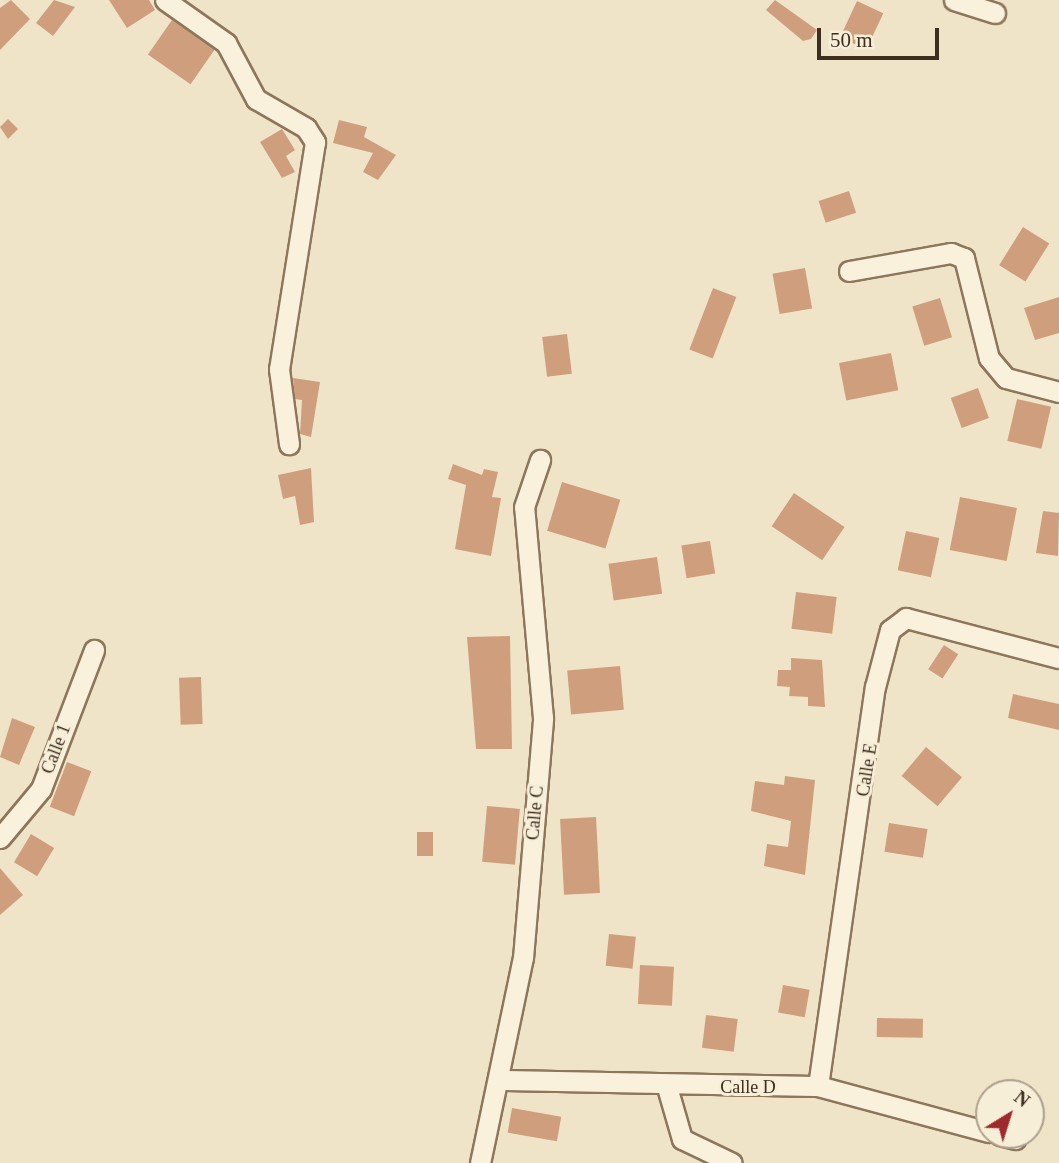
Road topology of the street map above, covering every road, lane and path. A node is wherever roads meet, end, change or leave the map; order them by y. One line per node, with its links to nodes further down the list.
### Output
1 (165, 0): 6 (street)
2 (954, 0): 3 (street)
3 (995, 13)
4 (849, 271): 5 (street)
5 (1059, 392)
6 (289, 444)
7 (540, 460): 11 (street, Calle C)
8 (94, 650): 10 (street, Calle 1)
9 (1059, 658): 12 (street, Calle E)
10 (0, 838)
11 (502, 1080): 13 (street, Calle D); 15 (street, Calle C)
12 (818, 1086): 13 (street, Calle D); 14 (street, Calle D)
13 (667, 1087): 16 (street)
14 (975, 1128)
15 (480, 1163)
16 (733, 1163)

